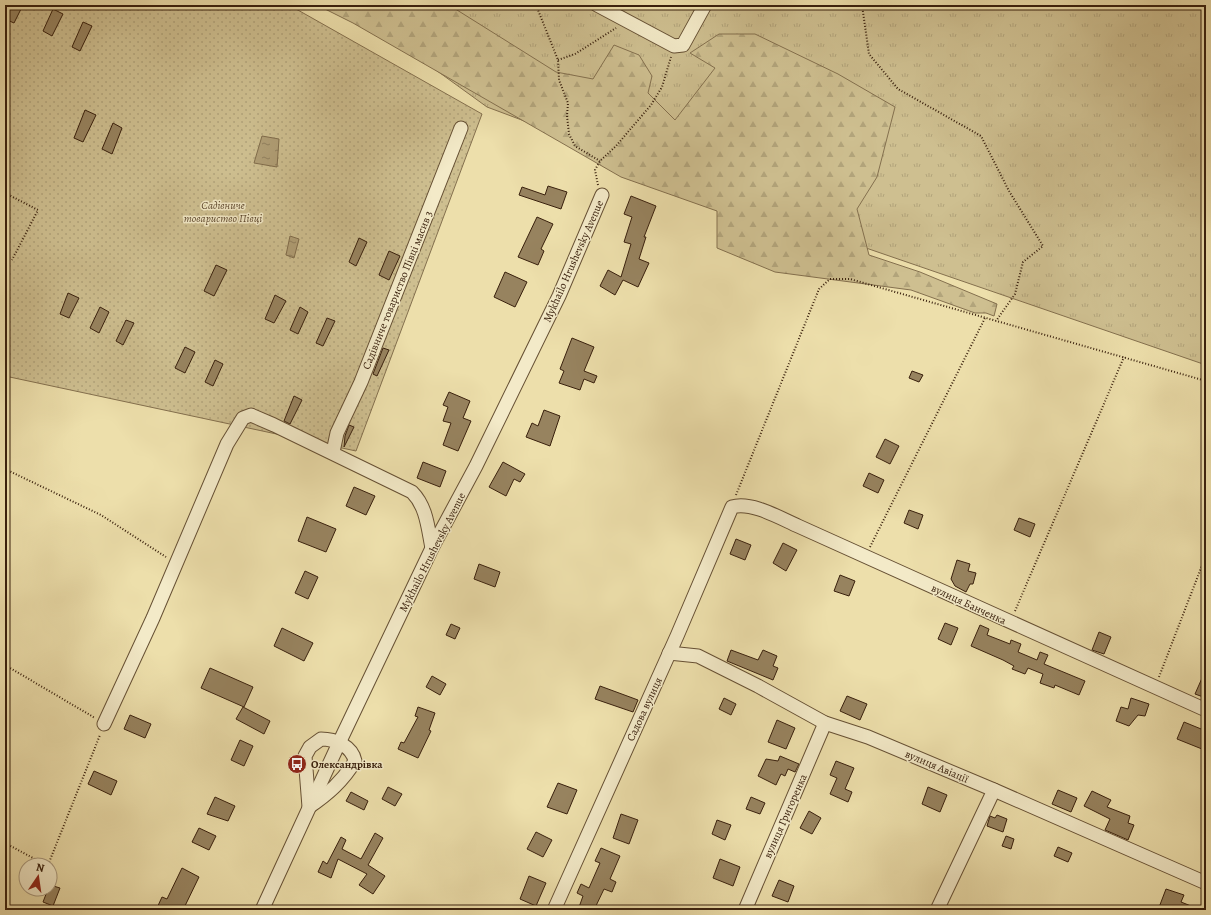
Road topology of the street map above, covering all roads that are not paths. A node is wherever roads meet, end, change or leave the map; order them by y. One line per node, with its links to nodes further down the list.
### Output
1 (597, 5): 2 (street)
2 (705, 5)
3 (460, 128): 5 (street, Садівниче товариство Півці масив 3)
4 (602, 195): 7 (street, Mykhailo Hrushevsky Avenue)
5 (333, 452): 7 (street); 11 (street)
6 (732, 507): 8 (street, Садова вулиця); 9 (street, вулиця Банченка)
7 (432, 548): 12 (street, Mykhailo Hrushevsky Avenue)
8 (670, 653): 10 (street, вулиця Авіації); 17 (street, Садова вулиця)
9 (1206, 710)
10 (825, 723): 13 (street, вулиця Авіації); 18 (street, вулиця Григоренка)
11 (104, 724)
12 (339, 743): 14 (street, Mykhailo Hrushevsky Avenue); 14 (street); 14 (street)
13 (994, 790): 15 (street, вулиця Авіації); 19 (street)
14 (310, 807): 16 (street, Mykhailo Hrushevsky Avenue)
15 (1206, 883)
16 (262, 910)
17 (554, 910)
18 (745, 910)
19 (937, 910)

